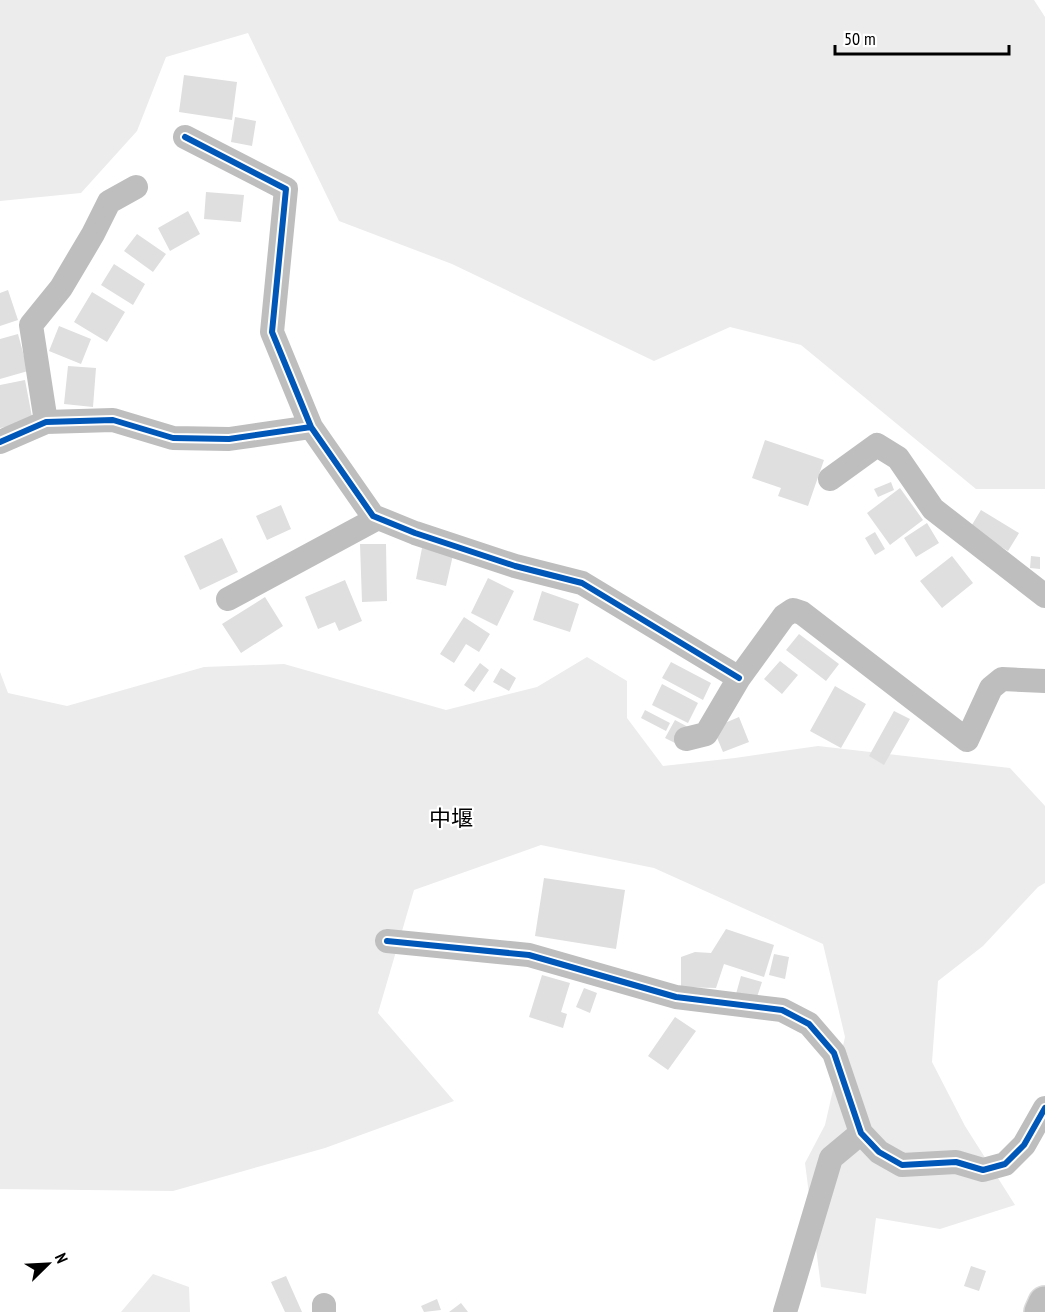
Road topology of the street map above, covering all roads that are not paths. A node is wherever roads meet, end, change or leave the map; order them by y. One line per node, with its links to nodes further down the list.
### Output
1 (185, 137): 4 (street)
2 (136, 187): 3 (street)
3 (46, 422): 4 (street); 5 (street)
4 (311, 428): 7 (street)
5 (0, 442)
6 (830, 479): 8 (street)
7 (378, 518): 9 (street); 10 (street)
8 (1045, 596)
9 (228, 599)
10 (739, 678): 11 (street); 12 (street)
11 (1045, 681)
12 (686, 739)
13 (387, 941): 15 (street)
14 (1045, 1108): 15 (street)
15 (861, 1133): 17 (street)
16 (1045, 1303): 18 (highway)
17 (784, 1312)
18 (1041, 1312)

